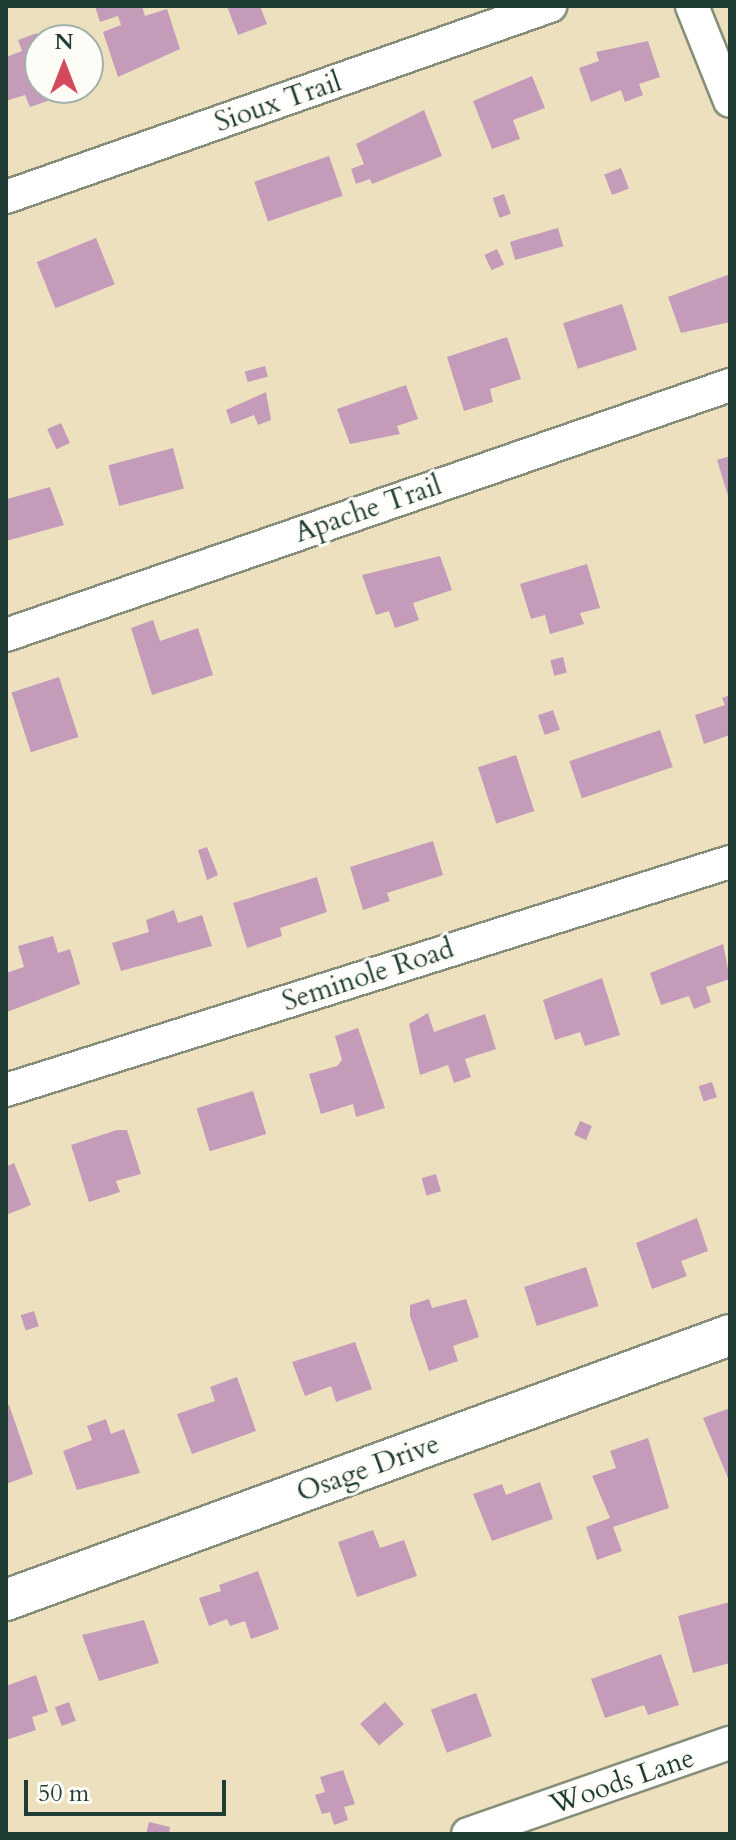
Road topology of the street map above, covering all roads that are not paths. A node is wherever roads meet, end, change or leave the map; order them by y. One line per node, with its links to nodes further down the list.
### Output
1 (550, 6): 4 (street, Sioux Trail)
2 (692, 6): 3 (street)
3 (730, 101)
4 (6, 197)
5 (730, 385): 6 (street, Apache Trail)
6 (6, 635)
7 (730, 862): 8 (street, Seminole Road)
8 (6, 1090)
9 (730, 1335): 10 (street, Osage Drive)
10 (6, 1600)
11 (729, 1748): 12 (street, Woods Lane)
12 (468, 1834)

